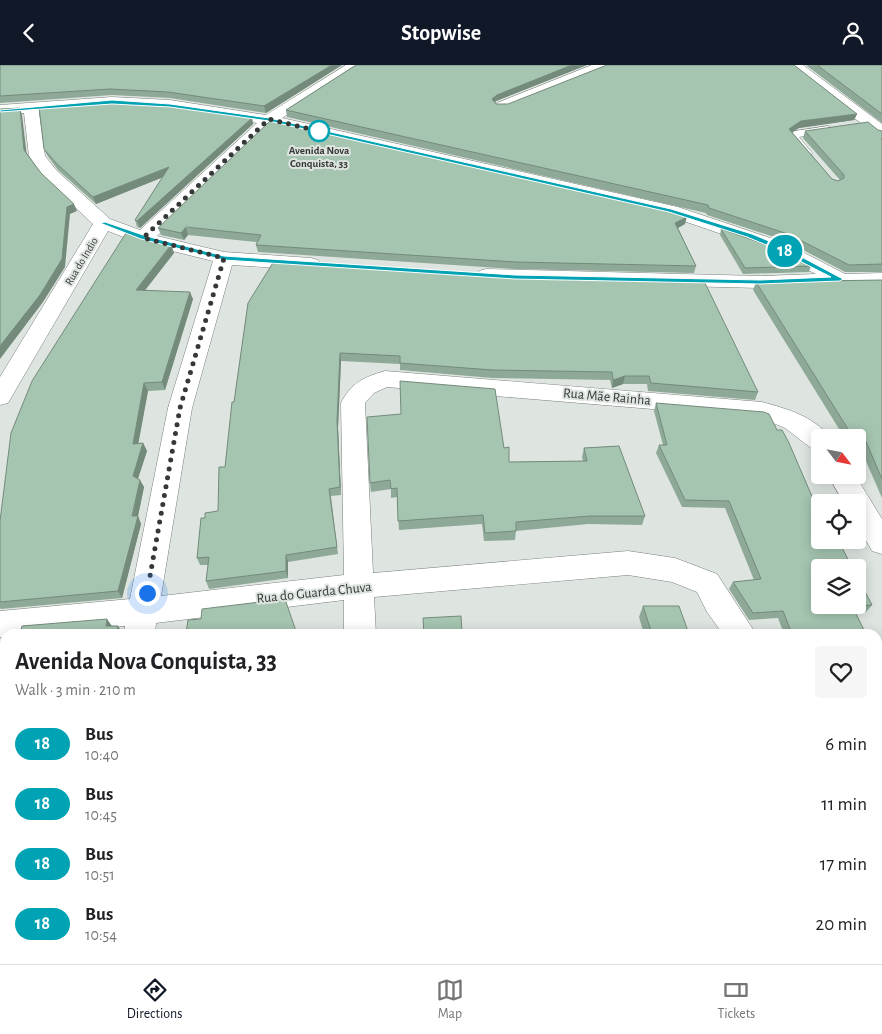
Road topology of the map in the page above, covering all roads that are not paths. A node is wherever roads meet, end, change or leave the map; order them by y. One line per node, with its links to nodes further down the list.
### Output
1 (356, 65): 7 (street)
2 (604, 65): 4 (street)
3 (794, 65): 10 (street)
4 (502, 106)
5 (30, 107): 6 (street); 7 (street); 12 (street, Rua do Indio)
6 (0, 110)
7 (269, 119): 13 (street); 17 (street)
8 (855, 125): 10 (lane)
9 (838, 127): 11 (lane)
10 (876, 127)
11 (817, 163)
12 (103, 223): 13 (street); 19 (street, Rua do Indio)
13 (143, 238): 14 (street)
14 (224, 258): 15 (street); 24 (street)
15 (326, 265)
16 (466, 274): 17 (street)
17 (840, 279): 18 (street)
18 (882, 279)
19 (0, 397)
20 (811, 434): 23 (street, Rua Mãe Rainha)
21 (846, 484): 22 (street)
22 (882, 543)
23 (360, 586): 24 (street, Rua do Guarda Chuva); 26 (street); 27 (street, Rua do Guarda Chuva)
24 (142, 622): 25 (street, Rua do Guarda Chuva)
25 (0, 624)
26 (360, 629)
27 (737, 629)

